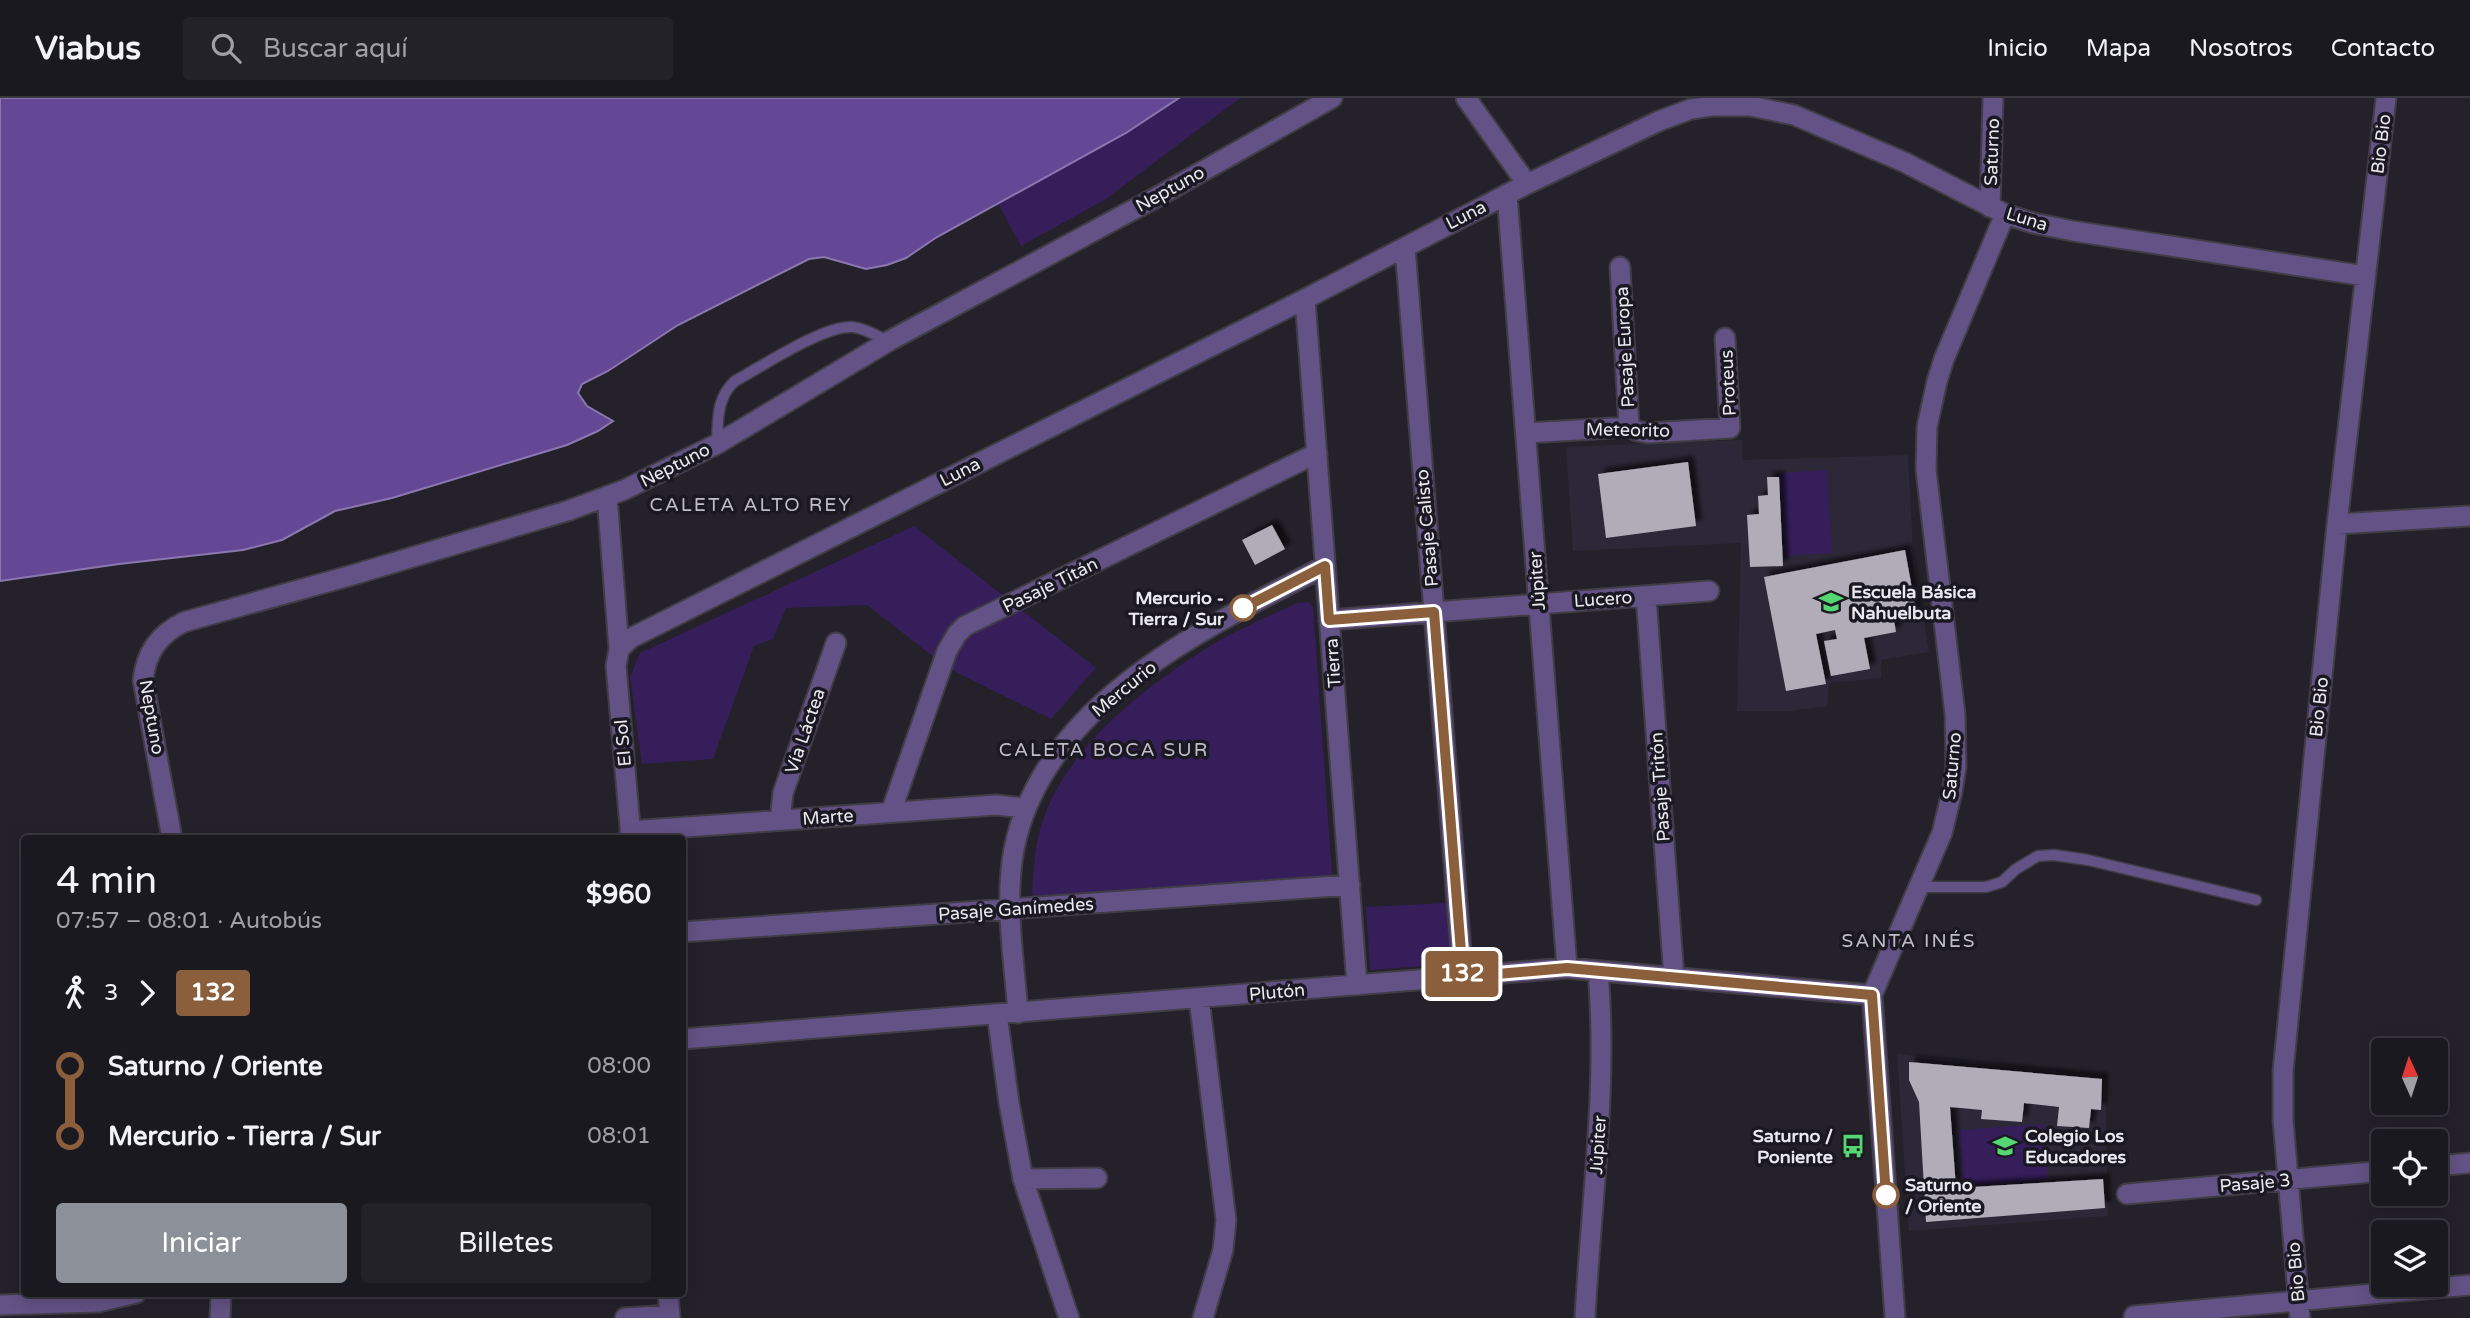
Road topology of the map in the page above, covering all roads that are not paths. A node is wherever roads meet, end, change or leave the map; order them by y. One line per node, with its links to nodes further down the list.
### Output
1 (1332, 98): 13 (street, Neptuno)
2 (1466, 98): 5 (street)
3 (1993, 98): 7 (street, Saturno)
4 (2386, 98): 10 (street, Bio Bio)
5 (1527, 184): 6 (street, Luna); 7 (street, Luna)
6 (1507, 194): 8 (street, Luna); 16 (street, Júpiter)
7 (1998, 210): 10 (street, Luna); 36 (street, Saturno)
8 (1405, 247): 11 (street, Luna); 26 (street, Pasaje Calisto)
9 (1620, 267): 14 (street, Pasaje Europa)
10 (2365, 276): 21 (street, Bio Bio)
11 (1305, 299): 18 (street, Tierra); 29 (street, Luna)
12 (1725, 338): 15 (street, Proteus)
13 (889, 341): 17 (street, Neptuno); 17 (lane)
14 (1629, 427): 15 (street, Meteorito); 16 (street, Meteorito)
15 (1730, 428)
16 (1526, 433): 25 (street, Júpiter)
17 (717, 444): 19 (street, Neptuno)
18 (1317, 453): 22 (street, Tierra); 31 (street, Pasaje Titán)
19 (607, 496): 29 (street, El Sol); 33 (street, Neptuno)
20 (2470, 516): 21 (street)
21 (2337, 524): 55 (street, Bio Bio)
22 (1325, 566): 27 (street, Tierra); 30 (street, Mercurio)
23 (1709, 591): 24 (street, Lucero)
24 (1646, 596): 25 (street, Lucero); 43 (street, Pasaje Tritón)
25 (1539, 604): 26 (street, Lucero); 40 (street, Júpiter)
26 (1434, 612): 27 (street, Lucero); 42 (street, Pasaje Calisto)
27 (1329, 620): 35 (street, Tierra)
28 (836, 643): 32 (street, Vía Láctea)
29 (620, 649): 34 (street, El Sol)
30 (1026, 808): 31 (street, Marte); 38 (street, Mercurio)
31 (891, 813): 32 (street, Marte)
32 (780, 820): 34 (street, Marte)
33 (171, 835)
34 (631, 835)
35 (1350, 885): 38 (street, Pasaje Ganímedes); 44 (street, Tierra)
36 (1919, 887): 37 (lane); 45 (street, Saturno)
37 (2256, 900)
38 (1010, 909): 39 (street, Pasaje Ganímedes); 47 (street, Mercurio)
39 (686, 932)
40 (1567, 968): 41 (street, Plutón); 42 (street, Plutón)
41 (1598, 971): 43 (street, Plutón); 70 (street, Júpiter)
42 (1463, 977): 44 (street, Plutón)
43 (1674, 978): 45 (street, Plutón)
44 (1357, 985): 46 (street, Plutón)
45 (1872, 995): 71 (street, Saturno)
46 (1199, 999): 47 (street, Plutón); 69 (street)
47 (1018, 1013): 48 (street, Plutón)
48 (997, 1014): 49 (street, Plutón); 54 (street)
49 (686, 1039)
50 (2470, 1163): 51 (street)
51 (2448, 1165)
52 (2371, 1172): 55 (street, Pasaje 3)
53 (1097, 1178): 54 (street)
54 (1024, 1179): 68 (street)
55 (2288, 1180): 56 (street, Pasaje 3); 63 (street, Bio Bio)
56 (2127, 1194)
57 (2470, 1285): 63 (street)
58 (119, 1297): 61 (street)
59 (221, 1297): 66 (street)
60 (668, 1297): 64 (street)
61 (52, 1298): 62 (street)
62 (0, 1305)
63 (2299, 1309): 65 (street)
64 (670, 1316): 67 (street)
65 (2134, 1316)
66 (220, 1318)
67 (625, 1318)
68 (1069, 1318)
69 (1203, 1318)
70 (1585, 1318)
71 (1895, 1318)

